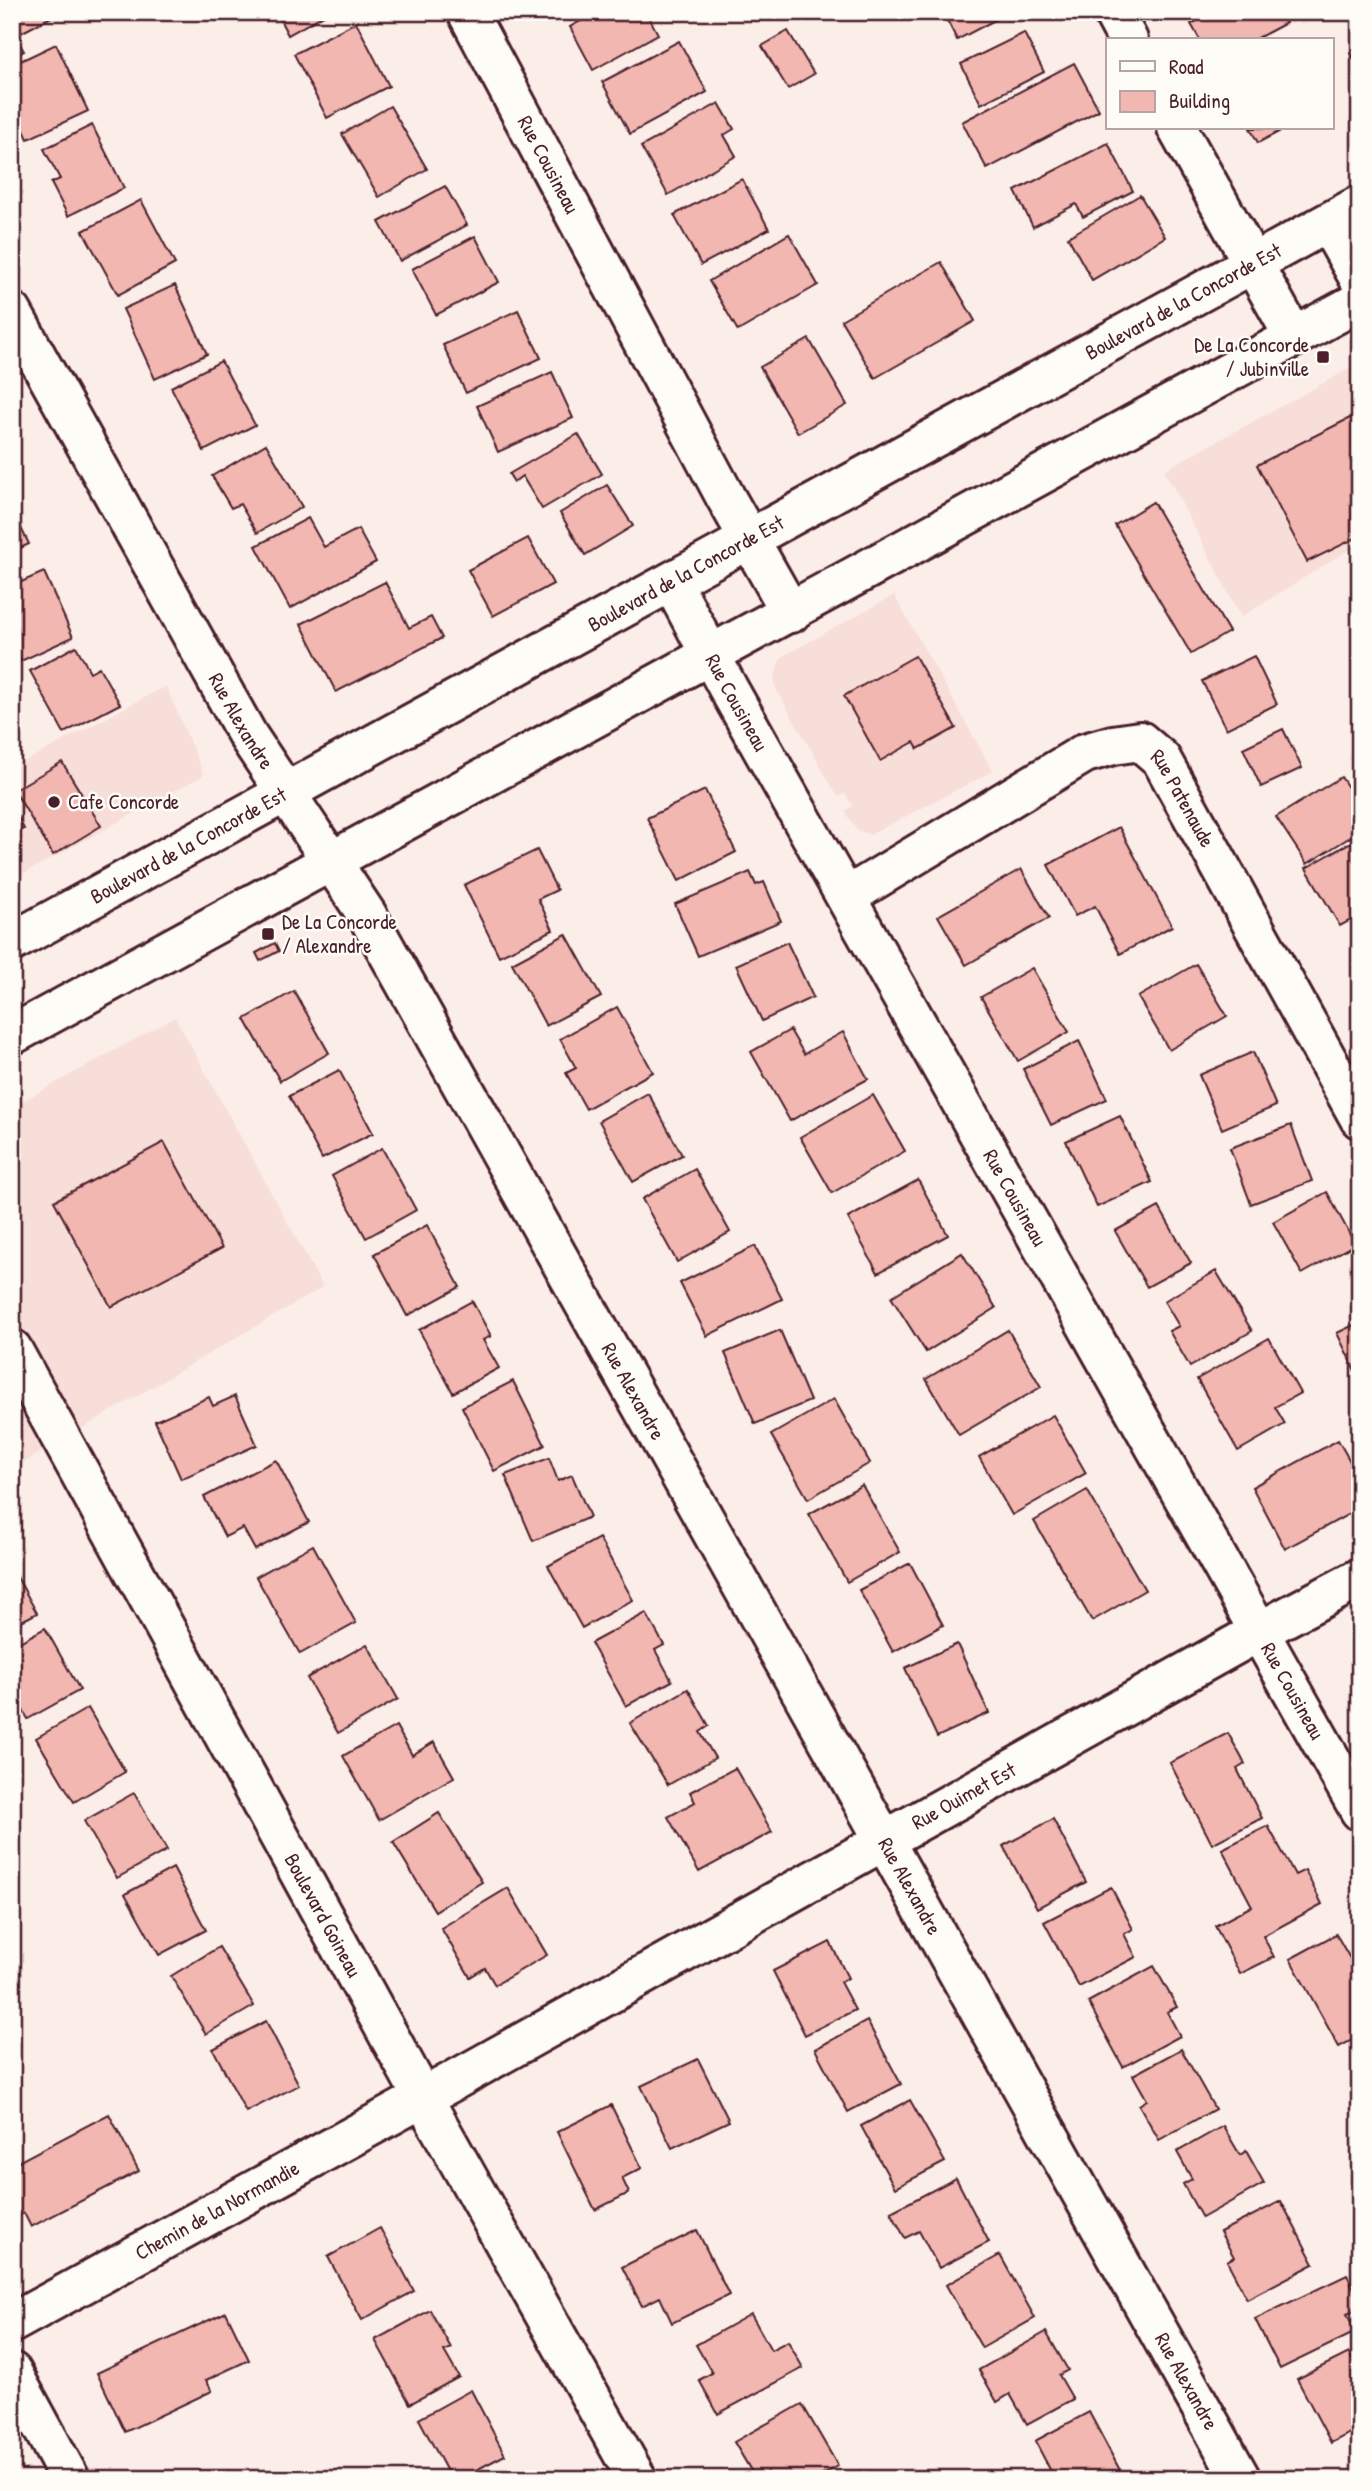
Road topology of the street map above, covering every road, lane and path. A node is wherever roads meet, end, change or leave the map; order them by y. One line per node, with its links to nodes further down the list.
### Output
1 (467, 12): 11 (street, Rue Cousineau)
2 (1113, 12): 3 (street)
3 (1127, 38)
4 (1178, 130): 6 (street)
5 (1344, 214): 6 (street, Boulevard de la Concorde Est); 7 (street)
6 (1253, 263): 10 (street); 11 (street, Boulevard de la Concorde Est)
7 (1360, 280)
8 (1360, 301): 10 (street)
9 (12, 312): 15 (street, Rue Alexandre)
10 (1294, 337): 13 (street)
11 (749, 540): 12 (street, Boulevard de la Concorde Est); 13 (street, Rue Cousineau)
12 (672, 583): 14 (street, Rue Cousineau); 15 (street, Boulevard de la Concorde Est)
13 (790, 613): 14 (street)
14 (710, 655): 16 (street); 17 (street, Rue Cousineau)
15 (285, 792): 16 (street, Rue Alexandre); 18 (street, Boulevard de la Concorde Est)
16 (331, 861): 19 (street); 25 (street, Rue Alexandre)
17 (846, 897): 20 (street, Rue Patenaude); 23 (street, Rue Cousineau)
18 (12, 942)
19 (12, 1035)
20 (1360, 1119)
21 (12, 1349): 26 (street, Boulevard Goineau)
22 (1360, 1578): 23 (street, Rue Ouimet Est)
23 (1260, 1631): 24 (street, Rue Cousineau); 25 (street, Rue Ouimet Est)
24 (1360, 1811)
25 (883, 1840): 26 (street, Rue Ouimet Est); 31 (street, Rue Alexandre)
26 (423, 2098): 27 (street, Chemin de la Normandie); 30 (street, Boulevard Goineau)
27 (12, 2323)
28 (12, 2372): 29 (street)
29 (70, 2479)
30 (637, 2479)
31 (1241, 2479)

